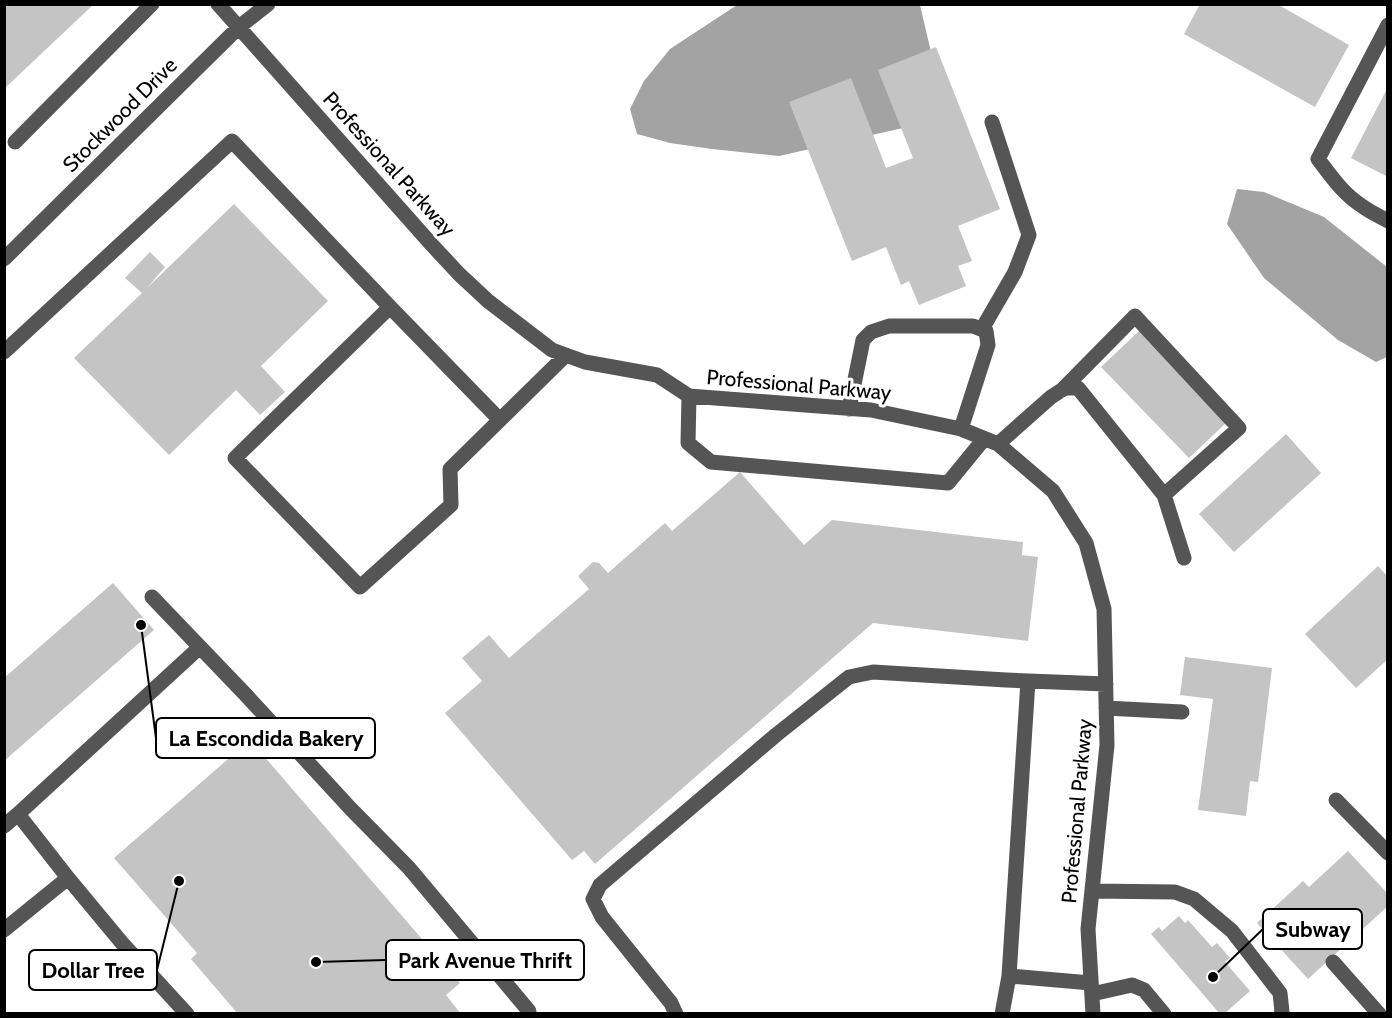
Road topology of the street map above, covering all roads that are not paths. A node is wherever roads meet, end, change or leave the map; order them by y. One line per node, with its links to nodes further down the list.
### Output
1 (152, 4): 7 (street)
2 (218, 4): 5 (street, Professional Parkway)
3 (268, 4): 5 (street, Stockwood Drive)
4 (1388, 25): 8 (street)
5 (239, 27): 9 (street, Stockwood Drive); 13 (street, Professional Parkway)
6 (992, 122): 11 (street)
7 (15, 142)
8 (1388, 221)
9 (4, 259)
10 (390, 307): 12 (street); 17 (street); 17 (street)
11 (982, 329): 16 (street); 18 (street)
12 (4, 352)
13 (566, 356): 15 (street, Professional Parkway); 17 (street)
14 (1062, 390): 19 (street); 20 (street); 20 (street)
15 (689, 396): 16 (street, Professional Parkway); 19 (street)
16 (849, 409): 18 (street, Professional Parkway)
17 (500, 420)
18 (961, 429): 19 (street, Professional Parkway)
19 (991, 442): 25 (street, Professional Parkway)
20 (1164, 495): 21 (street)
21 (1184, 558)
22 (152, 597): 23 (street)
23 (200, 647): 29 (street); 38 (street)
24 (1028, 681): 25 (street); 36 (street); 40 (street)
25 (1106, 684): 26 (street, Professional Parkway)
26 (1106, 708): 27 (street); 33 (street, Professional Parkway)
27 (1182, 712)
28 (1336, 800): 31 (street)
29 (18, 814): 30 (street); 32 (street)
30 (4, 826)
31 (1388, 853)
32 (68, 878): 34 (street); 39 (street)
33 (1092, 891): 37 (street, Professional Parkway); 44 (street)
34 (4, 930)
35 (1333, 962): 45 (street)
36 (1009, 976): 37 (street); 41 (street)
37 (1091, 988): 42 (street, Professional Parkway); 43 (street)
38 (529, 1011)
39 (187, 1014)
40 (676, 1014)
41 (1002, 1014)
42 (1093, 1014)
43 (1164, 1014)
44 (1281, 1014)
45 (1379, 1014)

